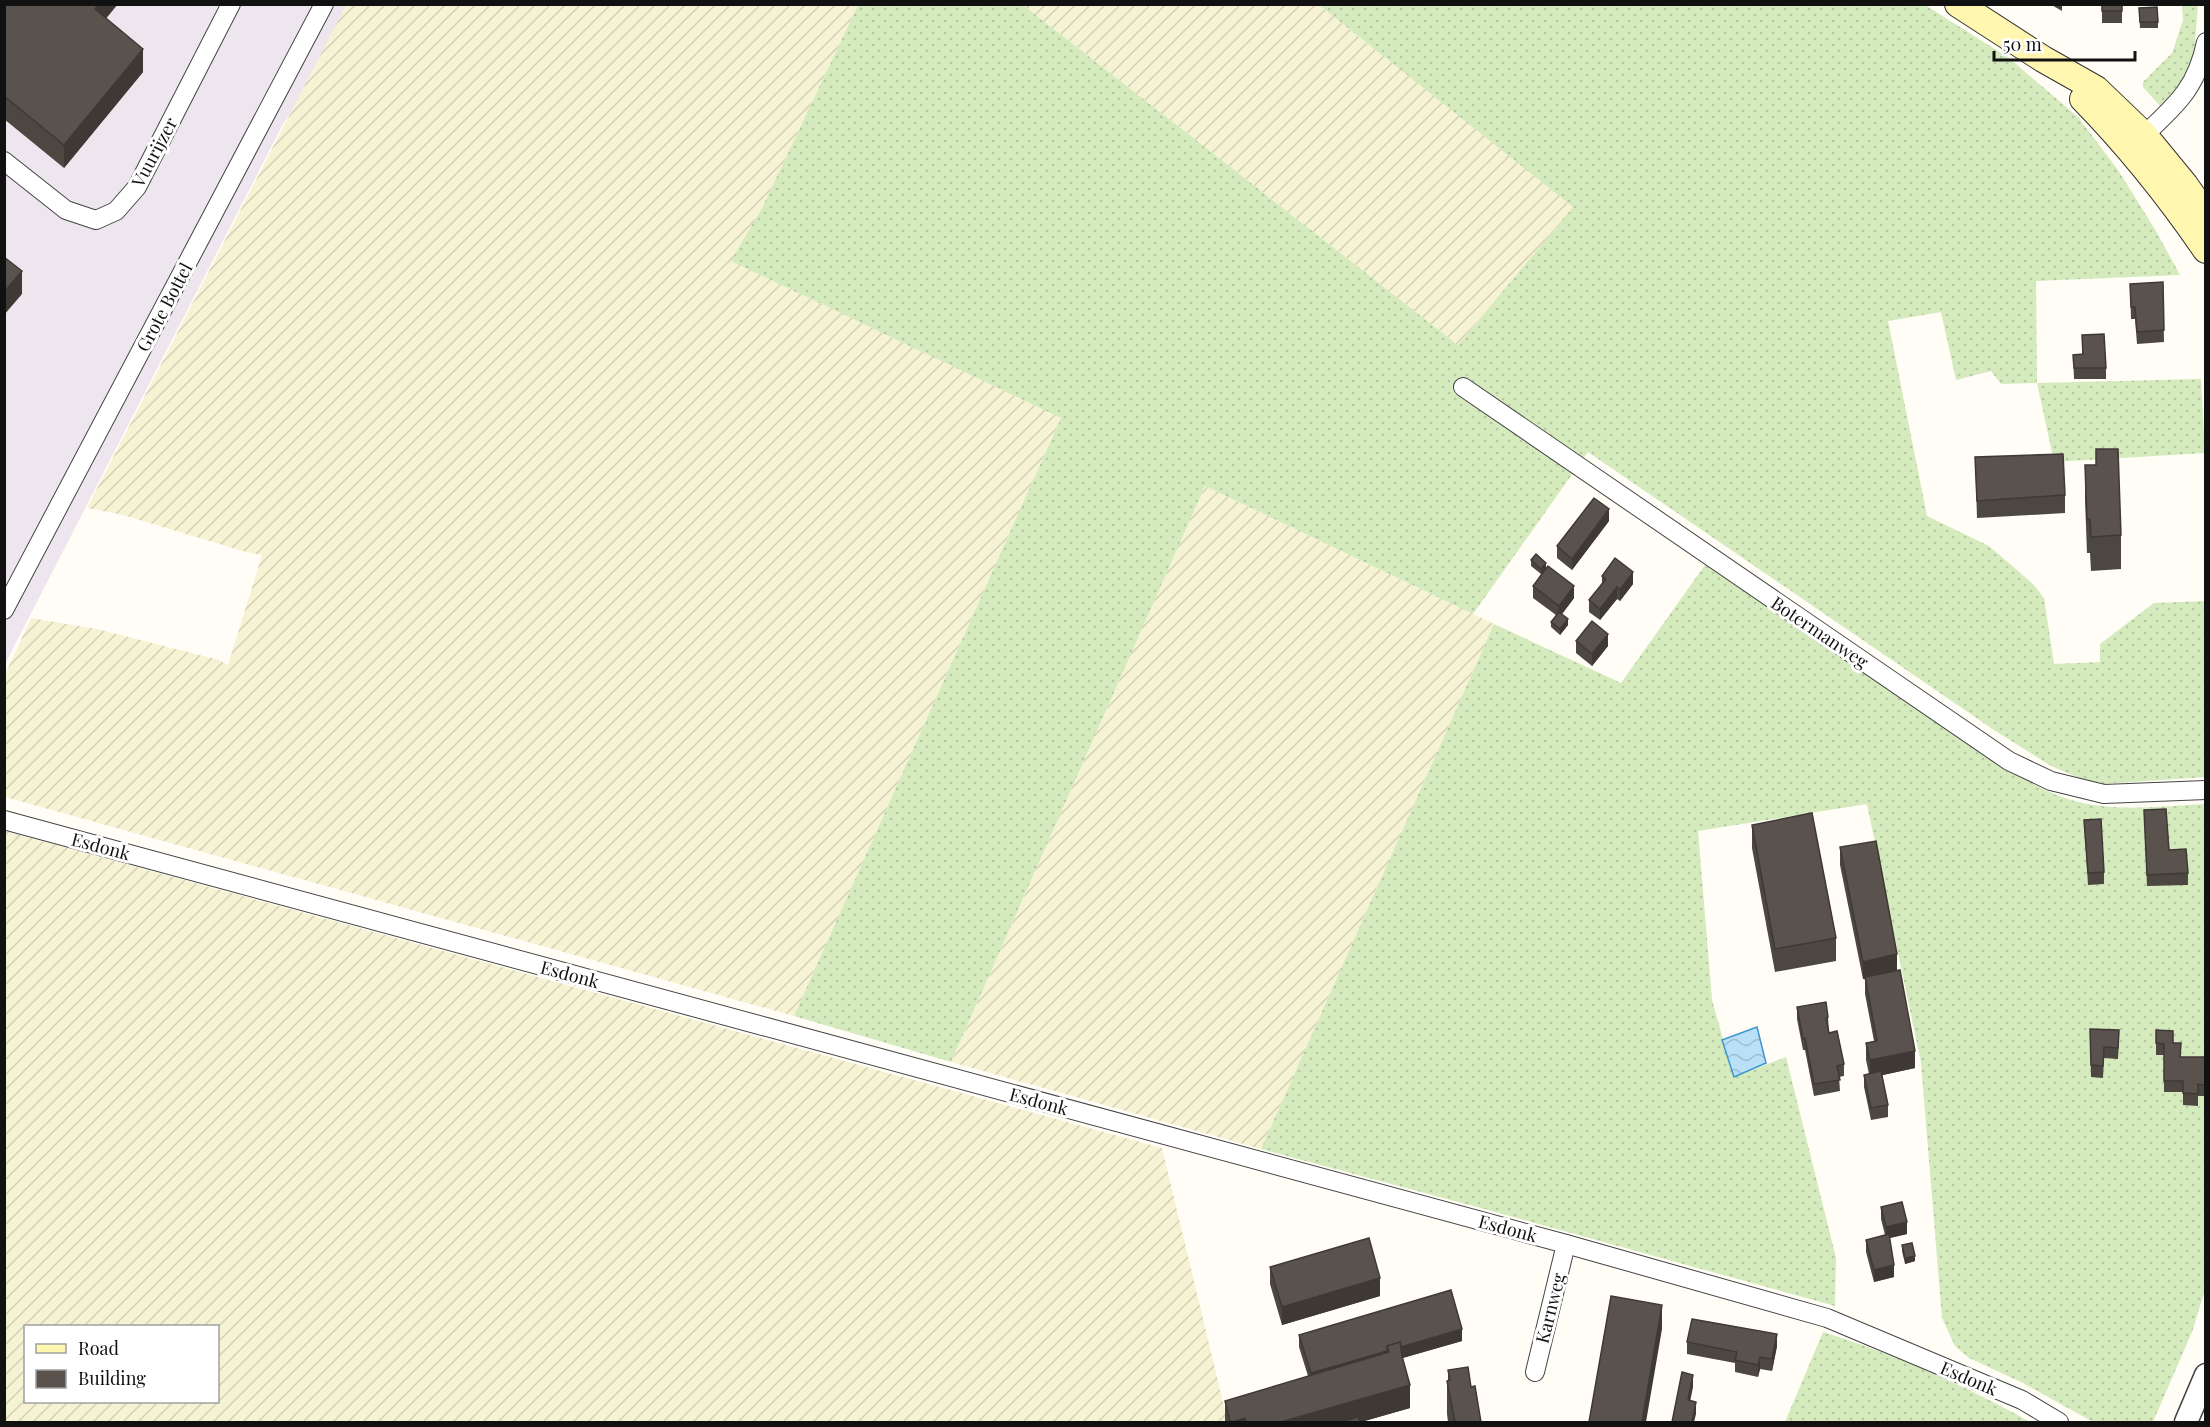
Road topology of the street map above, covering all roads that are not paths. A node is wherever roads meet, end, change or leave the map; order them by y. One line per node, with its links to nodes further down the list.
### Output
1 (231, 4): 6 (street, Vuurijzer)
2 (324, 4): 10 (street, Grote Bottel)
3 (1958, 4): 5 (main road)
4 (2205, 42): 5 (street)
5 (2137, 142): 7 (main road); 8 (main road)
6 (4, 161)
7 (2205, 215)
8 (2205, 250)
9 (1463, 387): 11 (street, Botermanweg)
10 (4, 610)
11 (2205, 790)
12 (4, 820): 13 (street, Esdonk)
13 (1566, 1244): 14 (street, Karnweg); 16 (street, Esdonk)
14 (1535, 1372)
15 (2205, 1375): 17 (street)
16 (2059, 1422)
17 (2186, 1422)

